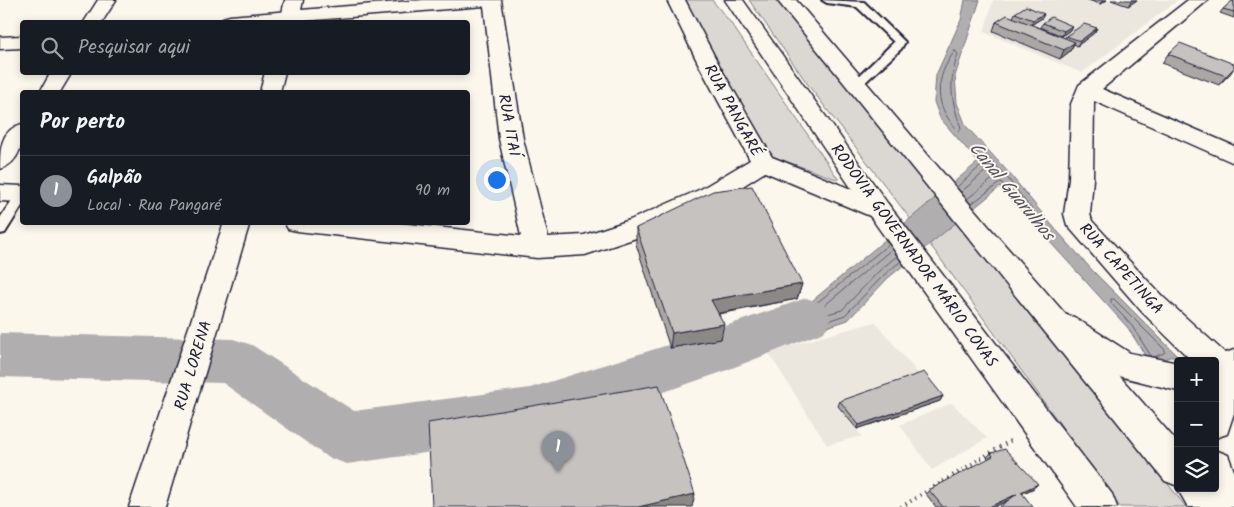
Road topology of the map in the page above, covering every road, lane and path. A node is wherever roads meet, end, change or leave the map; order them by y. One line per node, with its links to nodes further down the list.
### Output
1 (108, 0): 11 (main road)
2 (486, 0): 10 (main road)
3 (492, 0): 33 (main road, RUA ITAÍ)
4 (676, 0): 25 (main road, RUA PANGARÉ)
5 (721, 0): 15 (main road)
6 (734, 0): 15 (main road, RODOVIA GOVERNADOR MÁRIO COVAS)
7 (786, 0): 18 (main road)
8 (827, 0): 18 (lane)
9 (1199, 0): 21 (main road)
10 (291, 13): 12 (main road)
11 (94, 20)
12 (244, 20)
13 (20, 42): 14 (main road)
14 (0, 44)
15 (776, 60): 29 (main road, RODOVIA GOVERNADOR MÁRIO COVAS)
16 (60, 75): 19 (main road)
17 (274, 75): 20 (main road)
18 (856, 85): 34 (main road)
19 (51, 90)
20 (270, 90)
21 (1087, 90): 23 (main road); 36 (main road, RUA CAPETINGA)
22 (20, 134): 24 (main road)
23 (1234, 155)
24 (0, 161)
25 (762, 162): 29 (main road); 33 (main road, RUA PANGARÉ)
26 (0, 193): 27 (main road)
27 (20, 195)
28 (20, 198): 32 (lane)
29 (879, 210): 37 (main road, RODOVIA GOVERNADOR MÁRIO COVAS)
30 (236, 225): 41 (main road, RUA LORENA)
31 (325, 225): 33 (main road, RUA PANGARÉ)
32 (0, 229)
33 (537, 248)
34 (1046, 315): 35 (main road); 38 (main road)
35 (1174, 376)
36 (1221, 384)
37 (1037, 424): 42 (path); 43 (main road, RODOVIA GOVERNADOR MÁRIO COVAS)
38 (1174, 463)
39 (1219, 480): 45 (main road)
40 (1198, 492): 44 (main road)
41 (147, 507)
42 (901, 507)
43 (1099, 507)
44 (1211, 507)
45 (1231, 507)

